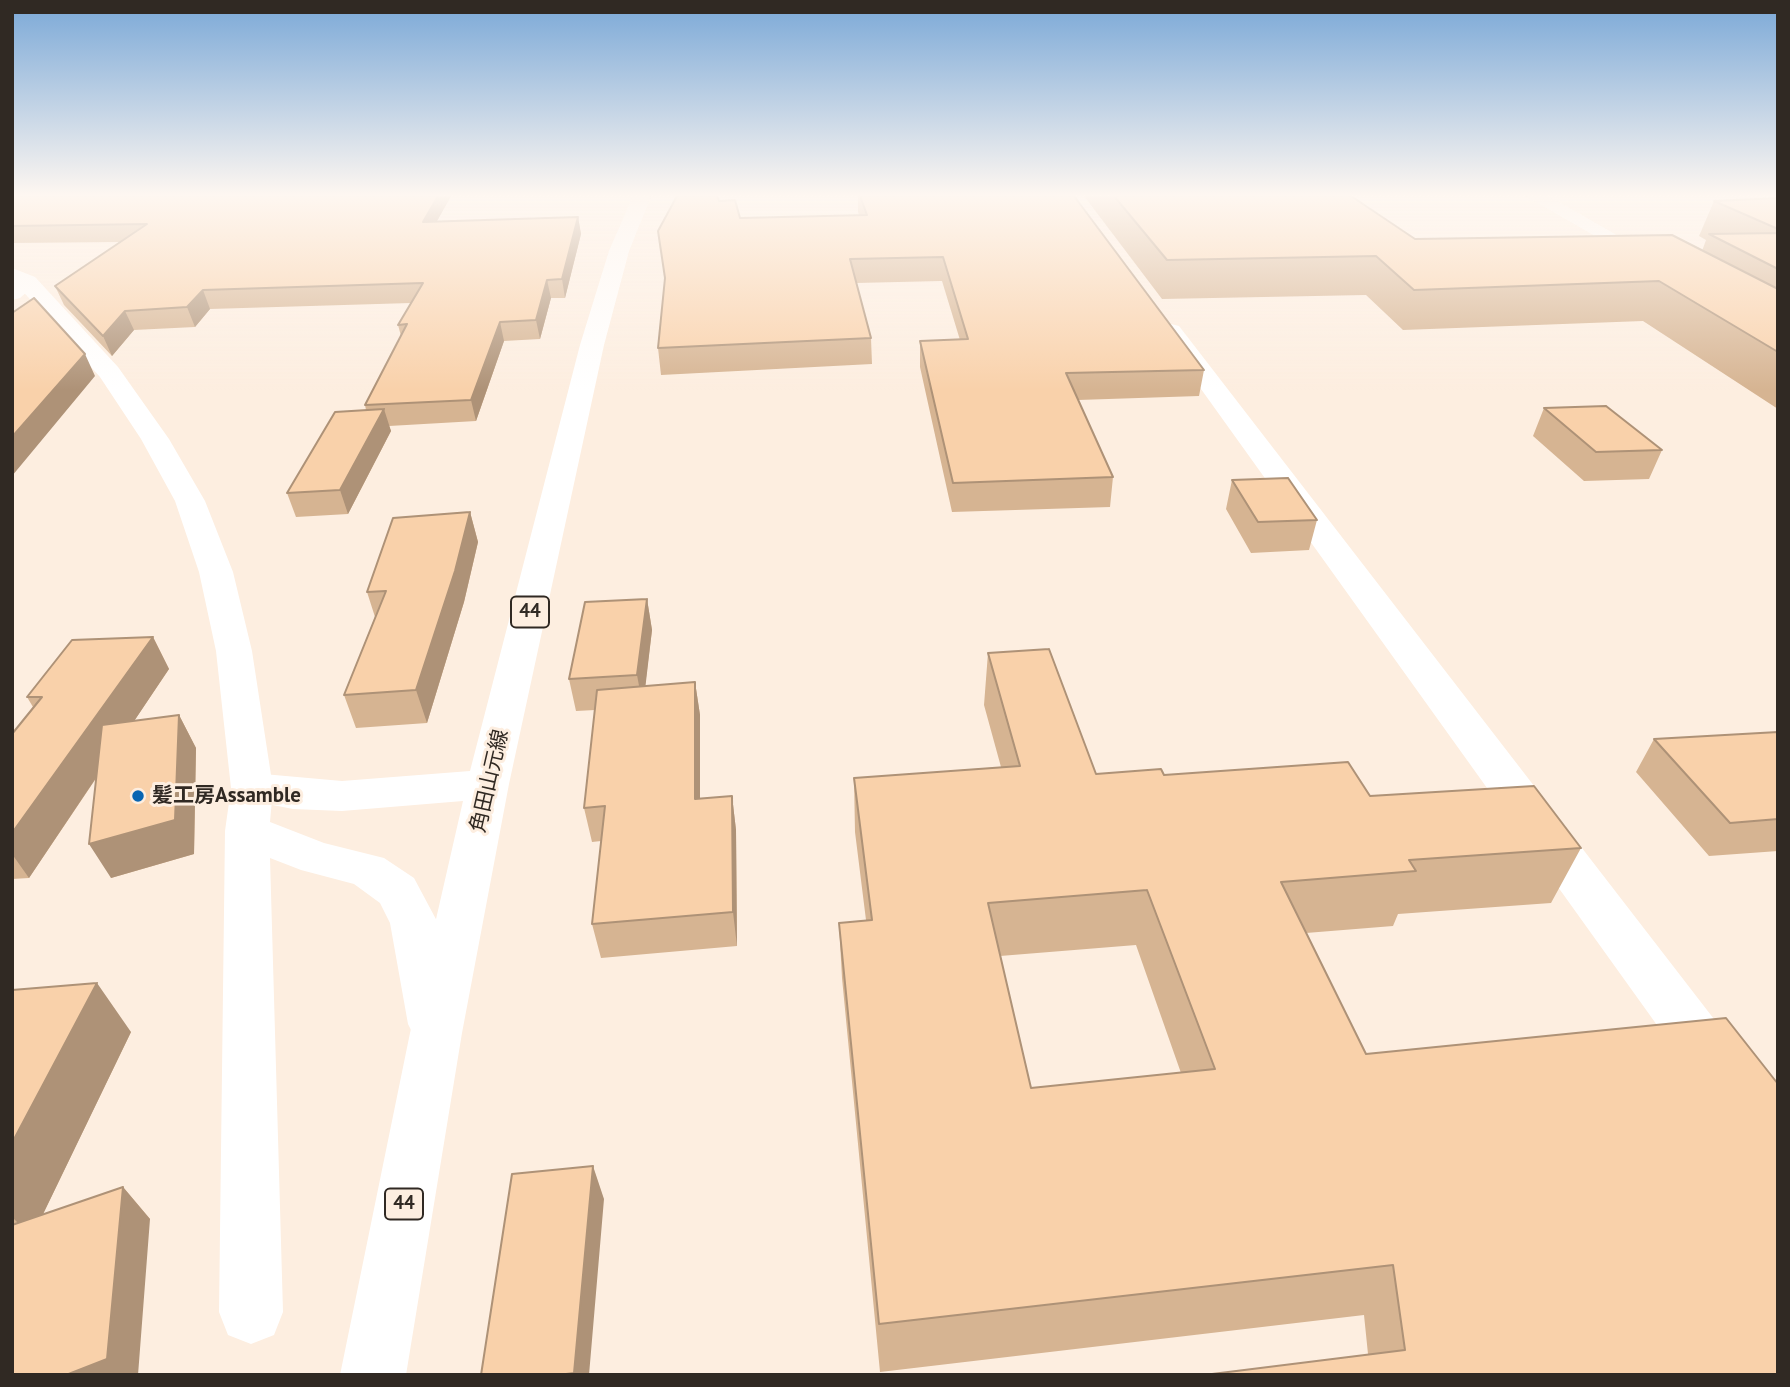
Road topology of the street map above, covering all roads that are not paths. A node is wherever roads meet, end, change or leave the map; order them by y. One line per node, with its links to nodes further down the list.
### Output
1 (616, 261): 6 (street, 角田山元線 / 44)
2 (1651, 261): 3 (street)
3 (1668, 270)
4 (17, 283): 7 (street)
5 (1154, 307): 9 (street)
6 (488, 784): 7 (street); 8 (street, 角田山元線 / 44)
7 (249, 810): 8 (street); 10 (street)
8 (436, 1033): 11 (street, 角田山元線 / 44)
9 (1778, 1147)
10 (251, 1312)
11 (373, 1375)

